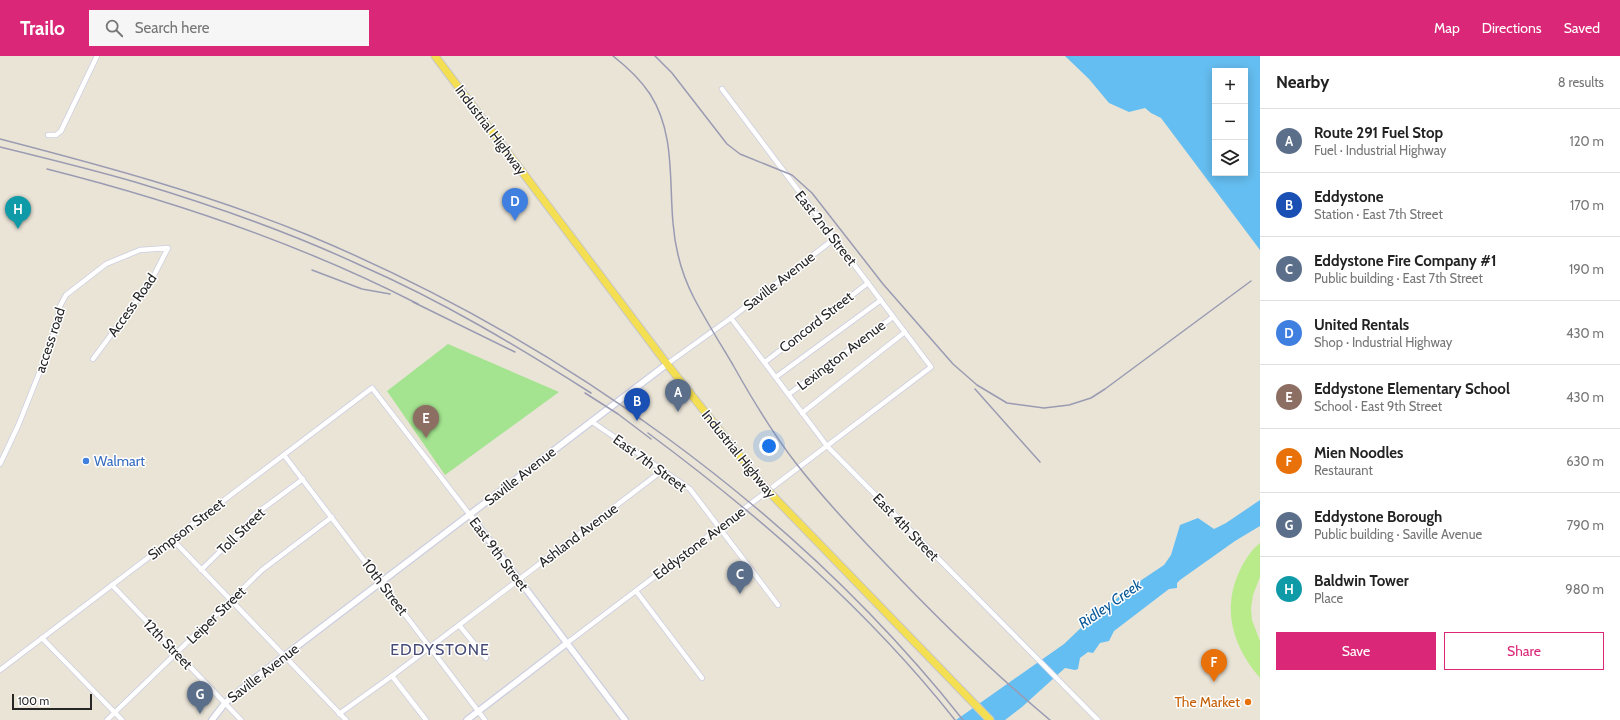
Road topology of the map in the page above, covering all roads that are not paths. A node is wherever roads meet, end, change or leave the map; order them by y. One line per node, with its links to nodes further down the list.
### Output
1 (97, 56): 4 (street)
2 (435, 56): 14 (main road, Industrial Highway)
3 (722, 89): 5 (street, East 2nd Street)
4 (48, 135)
5 (834, 239): 7 (street, East 2nd Street); 10 (street, Saville Avenue)
6 (168, 248): 12 (street, Access Road); 23 (street, access road)
7 (868, 283): 8 (street, East 2nd Street); 13 (street, Concord Street)
8 (881, 300): 9 (street, East 2nd Street); 16 (street)
9 (893, 316): 11 (street, East 2nd Street); 18 (street, Lexington Avenue)
10 (731, 318): 13 (street, East 4th Street); 14 (street, Saville Avenue)
11 (905, 332): 15 (street, East 2nd Street); 19 (street)
12 (93, 359)
13 (765, 362): 16 (street, East 4th Street)
14 (667, 364): 20 (street, Saville Avenue); 60 (main road, Industrial Highway, bridge)
15 (931, 367): 21 (street, Eddystone Avenue)
16 (776, 377): 18 (street, East 4th Street)
17 (372, 388): 22 (street, Simpson Street); 26 (street, East 9th Street)
18 (789, 394): 19 (street, East 4th Street)
19 (802, 413): 21 (street, East 4th Street)
20 (591, 421): 24 (street, East 7th Street); 26 (street, Saville Avenue)
21 (827, 446): 28 (street, Eddystone Avenue); 61 (street, East 4th Street)
22 (284, 455): 25 (street, 10th Street); 29 (street, Simpson Street)
23 (0, 464)
24 (663, 470): 28 (street, East 7th Street); 31 (street, Ashland Avenue)
25 (303, 480): 27 (street, 10th Street); 30 (street, Toll Street)
26 (470, 516): 31 (street, East 9th Street); 32 (street, Saville Avenue)
27 (332, 517): 32 (street, 10th Street); 35 (street, Leiper Street)
28 (718, 528): 34 (street, Eddystone Avenue); 36 (street, East 7th Street)
29 (173, 540): 30 (street); 33 (street, Simpson Street)
30 (201, 570): 35 (street)
31 (518, 579): 37 (street, Ashland Avenue); 39 (street, East 9th Street)
32 (381, 583): 40 (street, 10th Street); 42 (street, Saville Avenue)
33 (112, 586): 38 (street, Simpson Street); 41 (street, 12th Street)
34 (636, 591): 39 (street, Eddystone Avenue); 46 (street)
35 (230, 601): 41 (street, Leiper Street); 42 (street)
36 (778, 605)
37 (459, 625): 40 (street, Ashland Avenue); 43 (street)
38 (42, 638): 44 (street, Simpson Street); 48 (street)
39 (567, 643): 49 (street, Eddystone Avenue); 59 (street, East 9th Street)
40 (430, 647): 45 (street, Ashland Avenue); 49 (street, 10th Street)
41 (176, 653): 47 (street, 12th Street); 48 (street, Leiper Street)
42 (284, 656): 47 (street, Saville Avenue); 50 (street)
43 (486, 658)
44 (0, 670)
45 (392, 676): 50 (street, Ashland Avenue); 56 (street)
46 (702, 678)
47 (225, 703): 53 (street, Saville Avenue); 54 (street, 12th Street)
48 (115, 712): 51 (street, Leiper Street); 52 (street)
49 (478, 712): 57 (street, Eddystone Avenue); 58 (street, 10th Street)
50 (340, 714): 55 (street)
51 (107, 720)
52 (122, 720)
53 (212, 720)
54 (241, 720)
55 (346, 720)
56 (426, 720)
57 (468, 720)
58 (485, 720)
59 (625, 720)
60 (990, 720)
61 (1098, 720)

